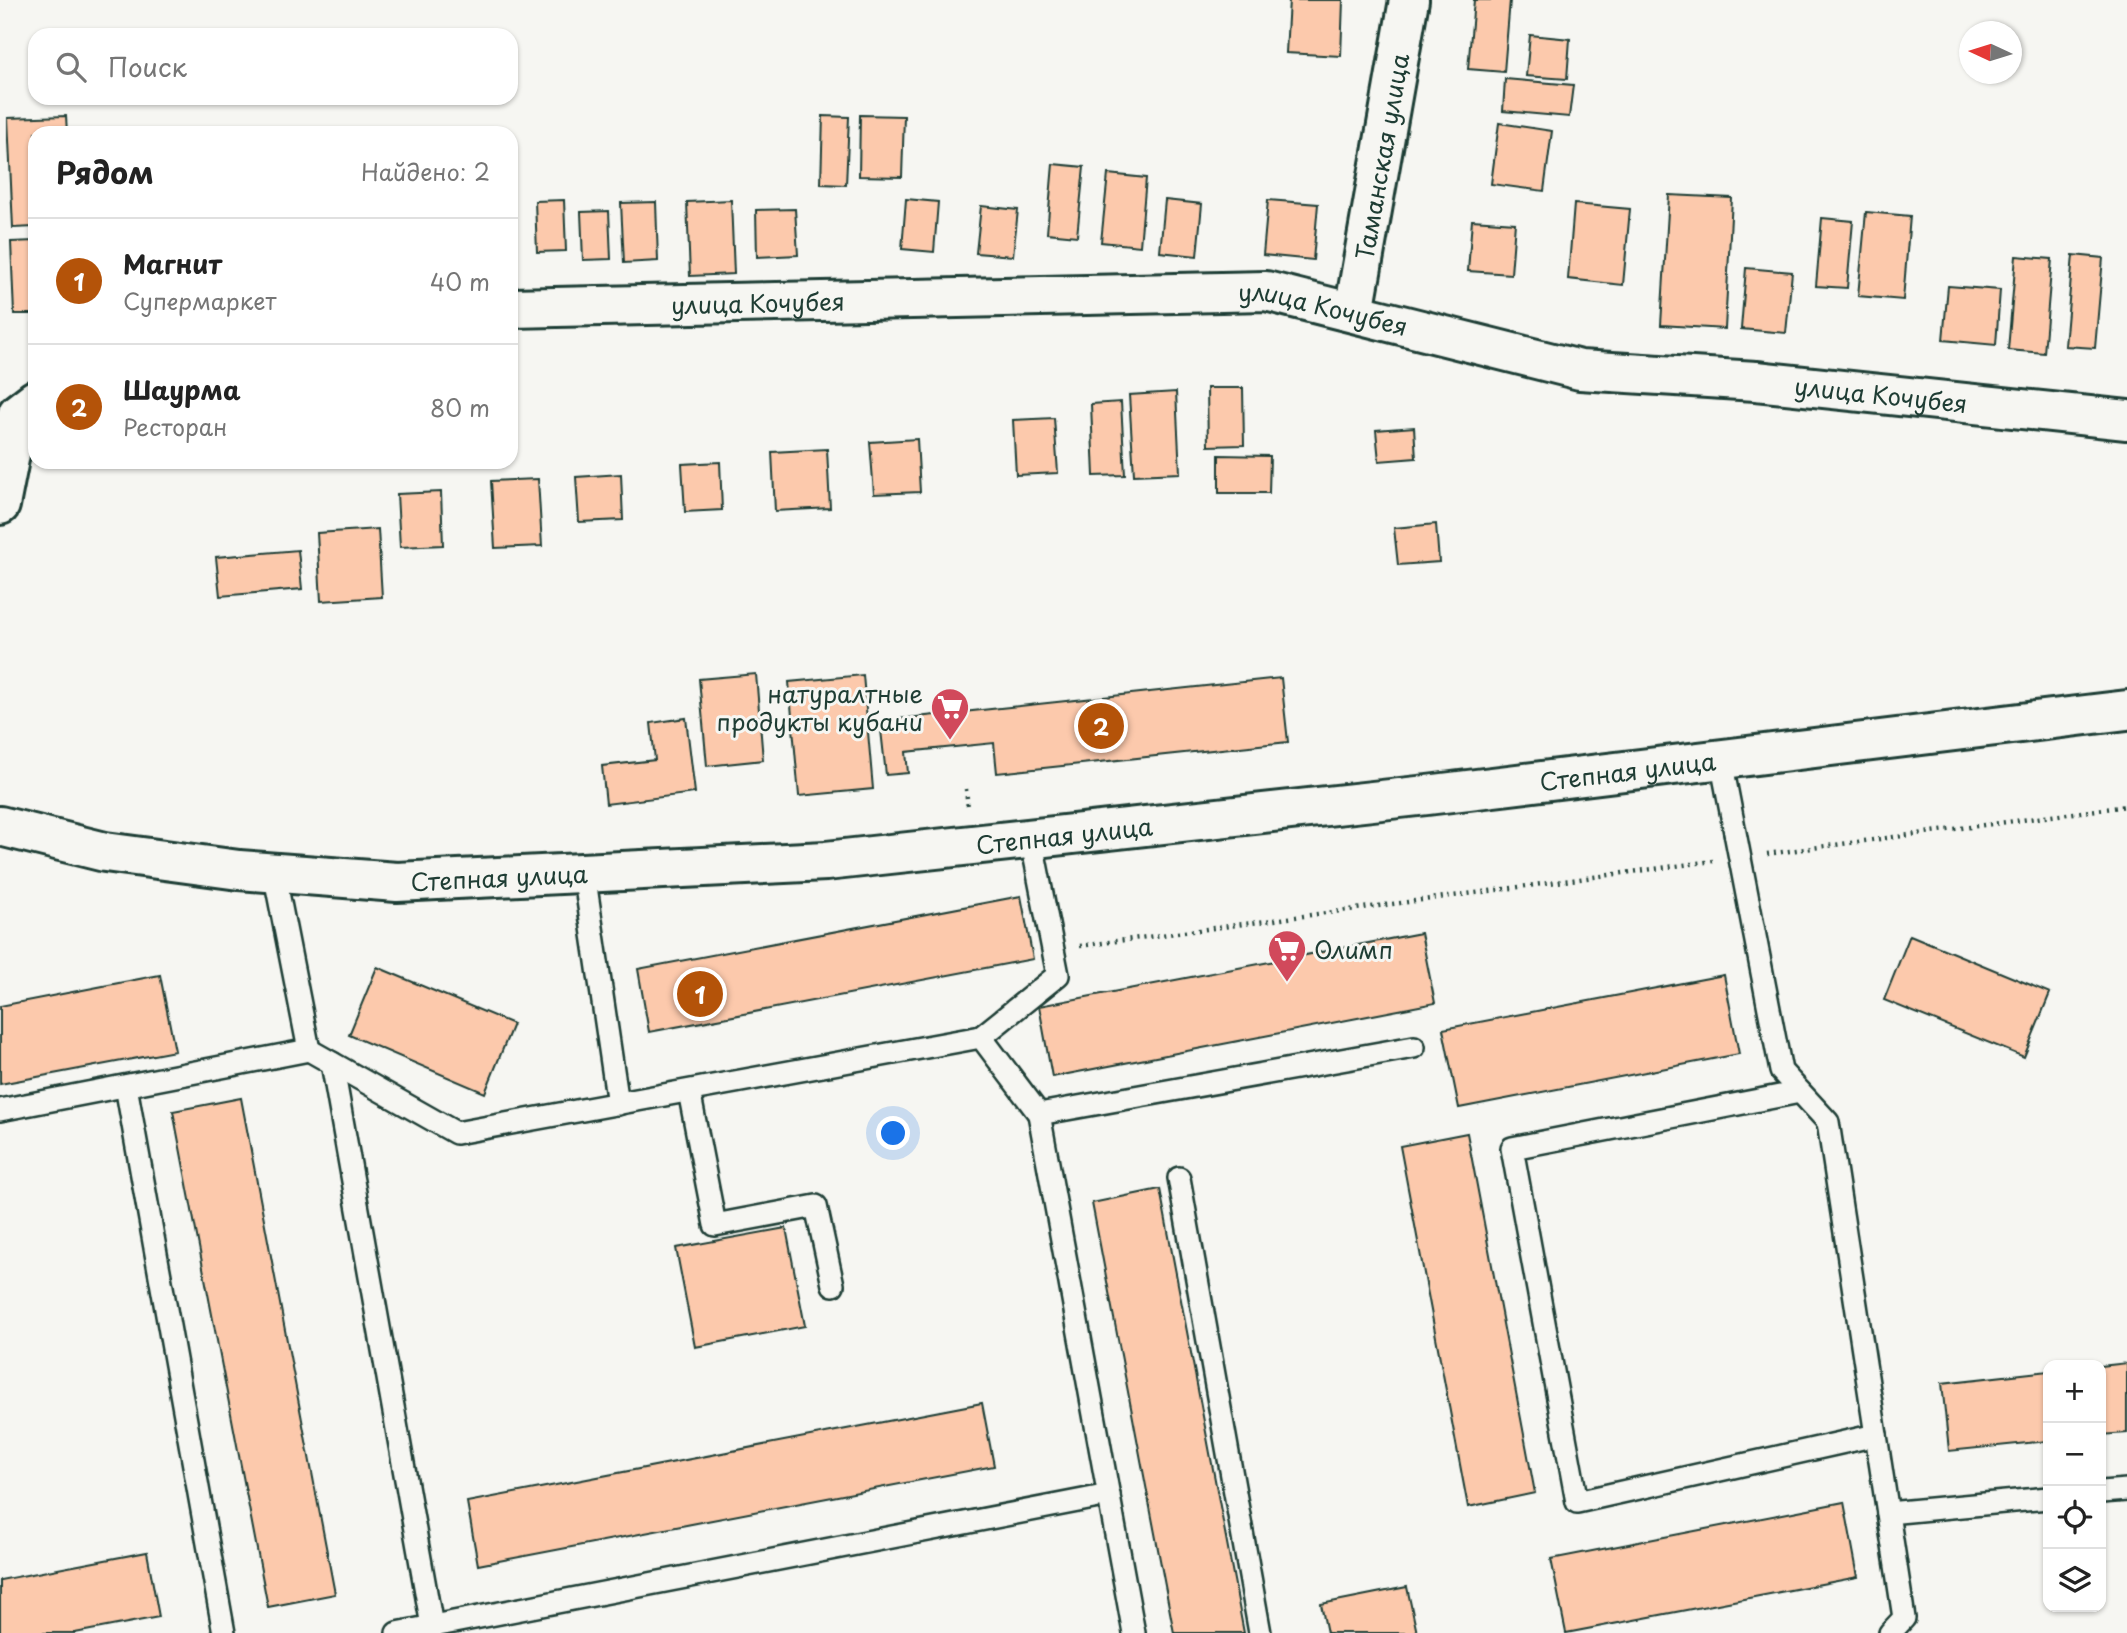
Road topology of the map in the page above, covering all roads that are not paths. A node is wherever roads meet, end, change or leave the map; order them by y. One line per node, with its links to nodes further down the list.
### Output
1 (1409, 0): 3 (main road, Таманская улица)
2 (518, 308): 3 (main road, улица Кочубея)
3 (1354, 312): 5 (main road, улица Кочубея)
4 (28, 405): 6 (main road)
5 (2127, 420)
6 (0, 505)
7 (2127, 710): 8 (main road, Степная улица)
8 (1721, 760): 10 (main road, Степная улица); 19 (lane)
9 (0, 826): 11 (main road, Степная улица)
10 (1031, 838): 12 (main road, Степная улица); 13 (lane)
11 (274, 872): 12 (main road, Степная улица); 15 (lane)
12 (584, 873): 20 (lane)
13 (981, 1037): 18 (lane); 22 (lane)
14 (1414, 1047): 22 (lane)
15 (309, 1050): 16 (lane); 17 (lane)
16 (332, 1063): 20 (lane); 31 (lane)
17 (126, 1086): 21 (lane); 33 (lane)
18 (689, 1091): 20 (lane); 24 (lane)
19 (1800, 1092): 25 (lane); 25 (lane)
20 (618, 1104)
21 (0, 1110)
22 (1039, 1114): 28 (lane)
23 (1179, 1178): 36 (lane)
24 (833, 1285)
25 (1876, 1435): 30 (lane)
26 (2127, 1490): 27 (lane)
27 (2106, 1492)
28 (1109, 1495): 31 (lane); 35 (lane)
29 (2043, 1498): 30 (lane)
30 (1888, 1513): 32 (lane)
31 (432, 1626): 34 (lane)
32 (1900, 1628)
33 (224, 1633)
34 (397, 1633)
35 (1134, 1633)
36 (1260, 1633)

